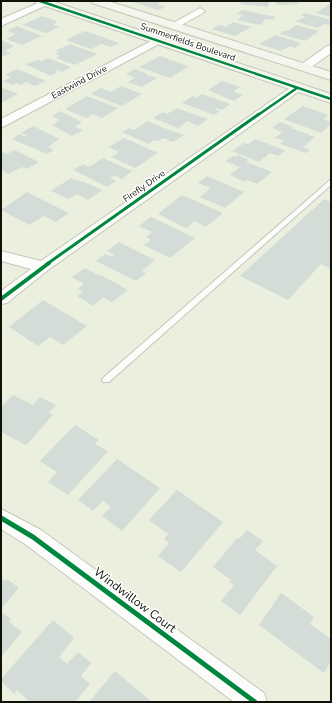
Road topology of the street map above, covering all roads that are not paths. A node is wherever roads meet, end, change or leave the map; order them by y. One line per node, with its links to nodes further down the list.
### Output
1 (96, 1): 5 (street, Summerfields Boulevard)
2 (45, 2): 4 (street); 6 (street, Summerfields Boulevard)
3 (200, 11): 5 (street)
4 (1, 23)
5 (173, 26): 8 (street, Summerfields Boulevard)
6 (158, 41): 10 (street, Summerfields Boulevard); 12 (street, Eastwind Drive)
7 (331, 48): 8 (street)
8 (303, 68): 9 (street, Summerfields Boulevard)
9 (331, 76)
10 (297, 88): 11 (street, Summerfields Boulevard); 15 (street, Firefly Drive)
11 (331, 99)
12 (1, 124)
13 (331, 182): 17 (lane)
14 (1, 256): 15 (street)
15 (43, 266): 16 (street, Firefly Drive)
16 (1, 299)
17 (106, 380)
18 (1, 518): 19 (street, Windwillow Court)
19 (255, 702)

